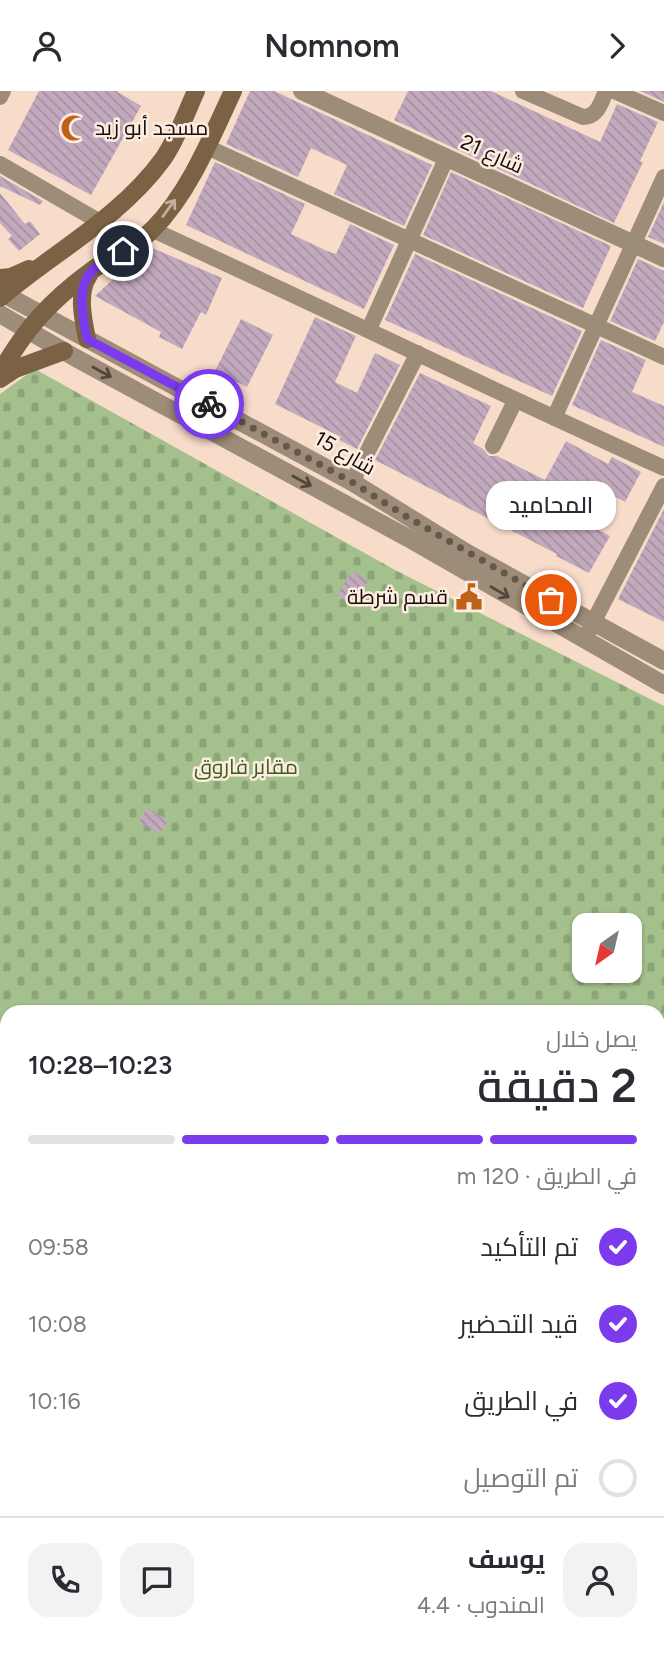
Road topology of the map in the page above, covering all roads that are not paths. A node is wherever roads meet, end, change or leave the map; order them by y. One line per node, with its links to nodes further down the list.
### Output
1 (3, 91): 8 (street)
2 (196, 91): 14 (main road)
3 (233, 91): 10 (main road)
4 (302, 91): 11 (street, شارع 21)
5 (523, 91): 6 (street)
6 (606, 91)
7 (614, 91): 9 (street)
8 (0, 97)
9 (664, 113)
10 (207, 147): 15 (main road, one-way to 10); 16 (street)
11 (446, 159): 16 (street); 17 (street, شارع 21)
12 (0, 164): 14 (street)
13 (664, 177): 17 (street)
14 (100, 222): 20 (main road)
15 (153, 230): 19 (main road); 24 (street)
16 (409, 241): 23 (street); 24 (street)
17 (633, 243): 18 (street, شارع 21); 23 (street)
18 (664, 258)
19 (93, 269): 22 (main road); 26 (main road)
20 (1, 291): 22 (street, شارع 15)
21 (0, 314): 25 (street, شارع 15)
22 (40, 314): 25 (main road); 26 (street, شارع 15)
23 (595, 325): 29 (street); 33 (street)
24 (369, 329): 28 (street)
25 (27, 330): 27 (street, شارع 15); 30 (main road)
26 (87, 339): 36 (street, شارع 15)
27 (64, 351): 31 (main road); 39 (street, شارع 15, one-way to 39)
28 (418, 353): 32 (street); 36 (street)
29 (664, 357)
30 (0, 373)
31 (0, 379)
32 (515, 401): 33 (street); 34 (street)
33 (554, 418): 35 (street)
34 (493, 446)
35 (664, 468)
36 (352, 482): 38 (street, شارع 15)
37 (664, 486): 38 (street)
38 (593, 623): 39 (street); 40 (street, شارع 15)
39 (584, 641): 41 (street, شارع 15)
40 (664, 661)
41 (664, 685)

